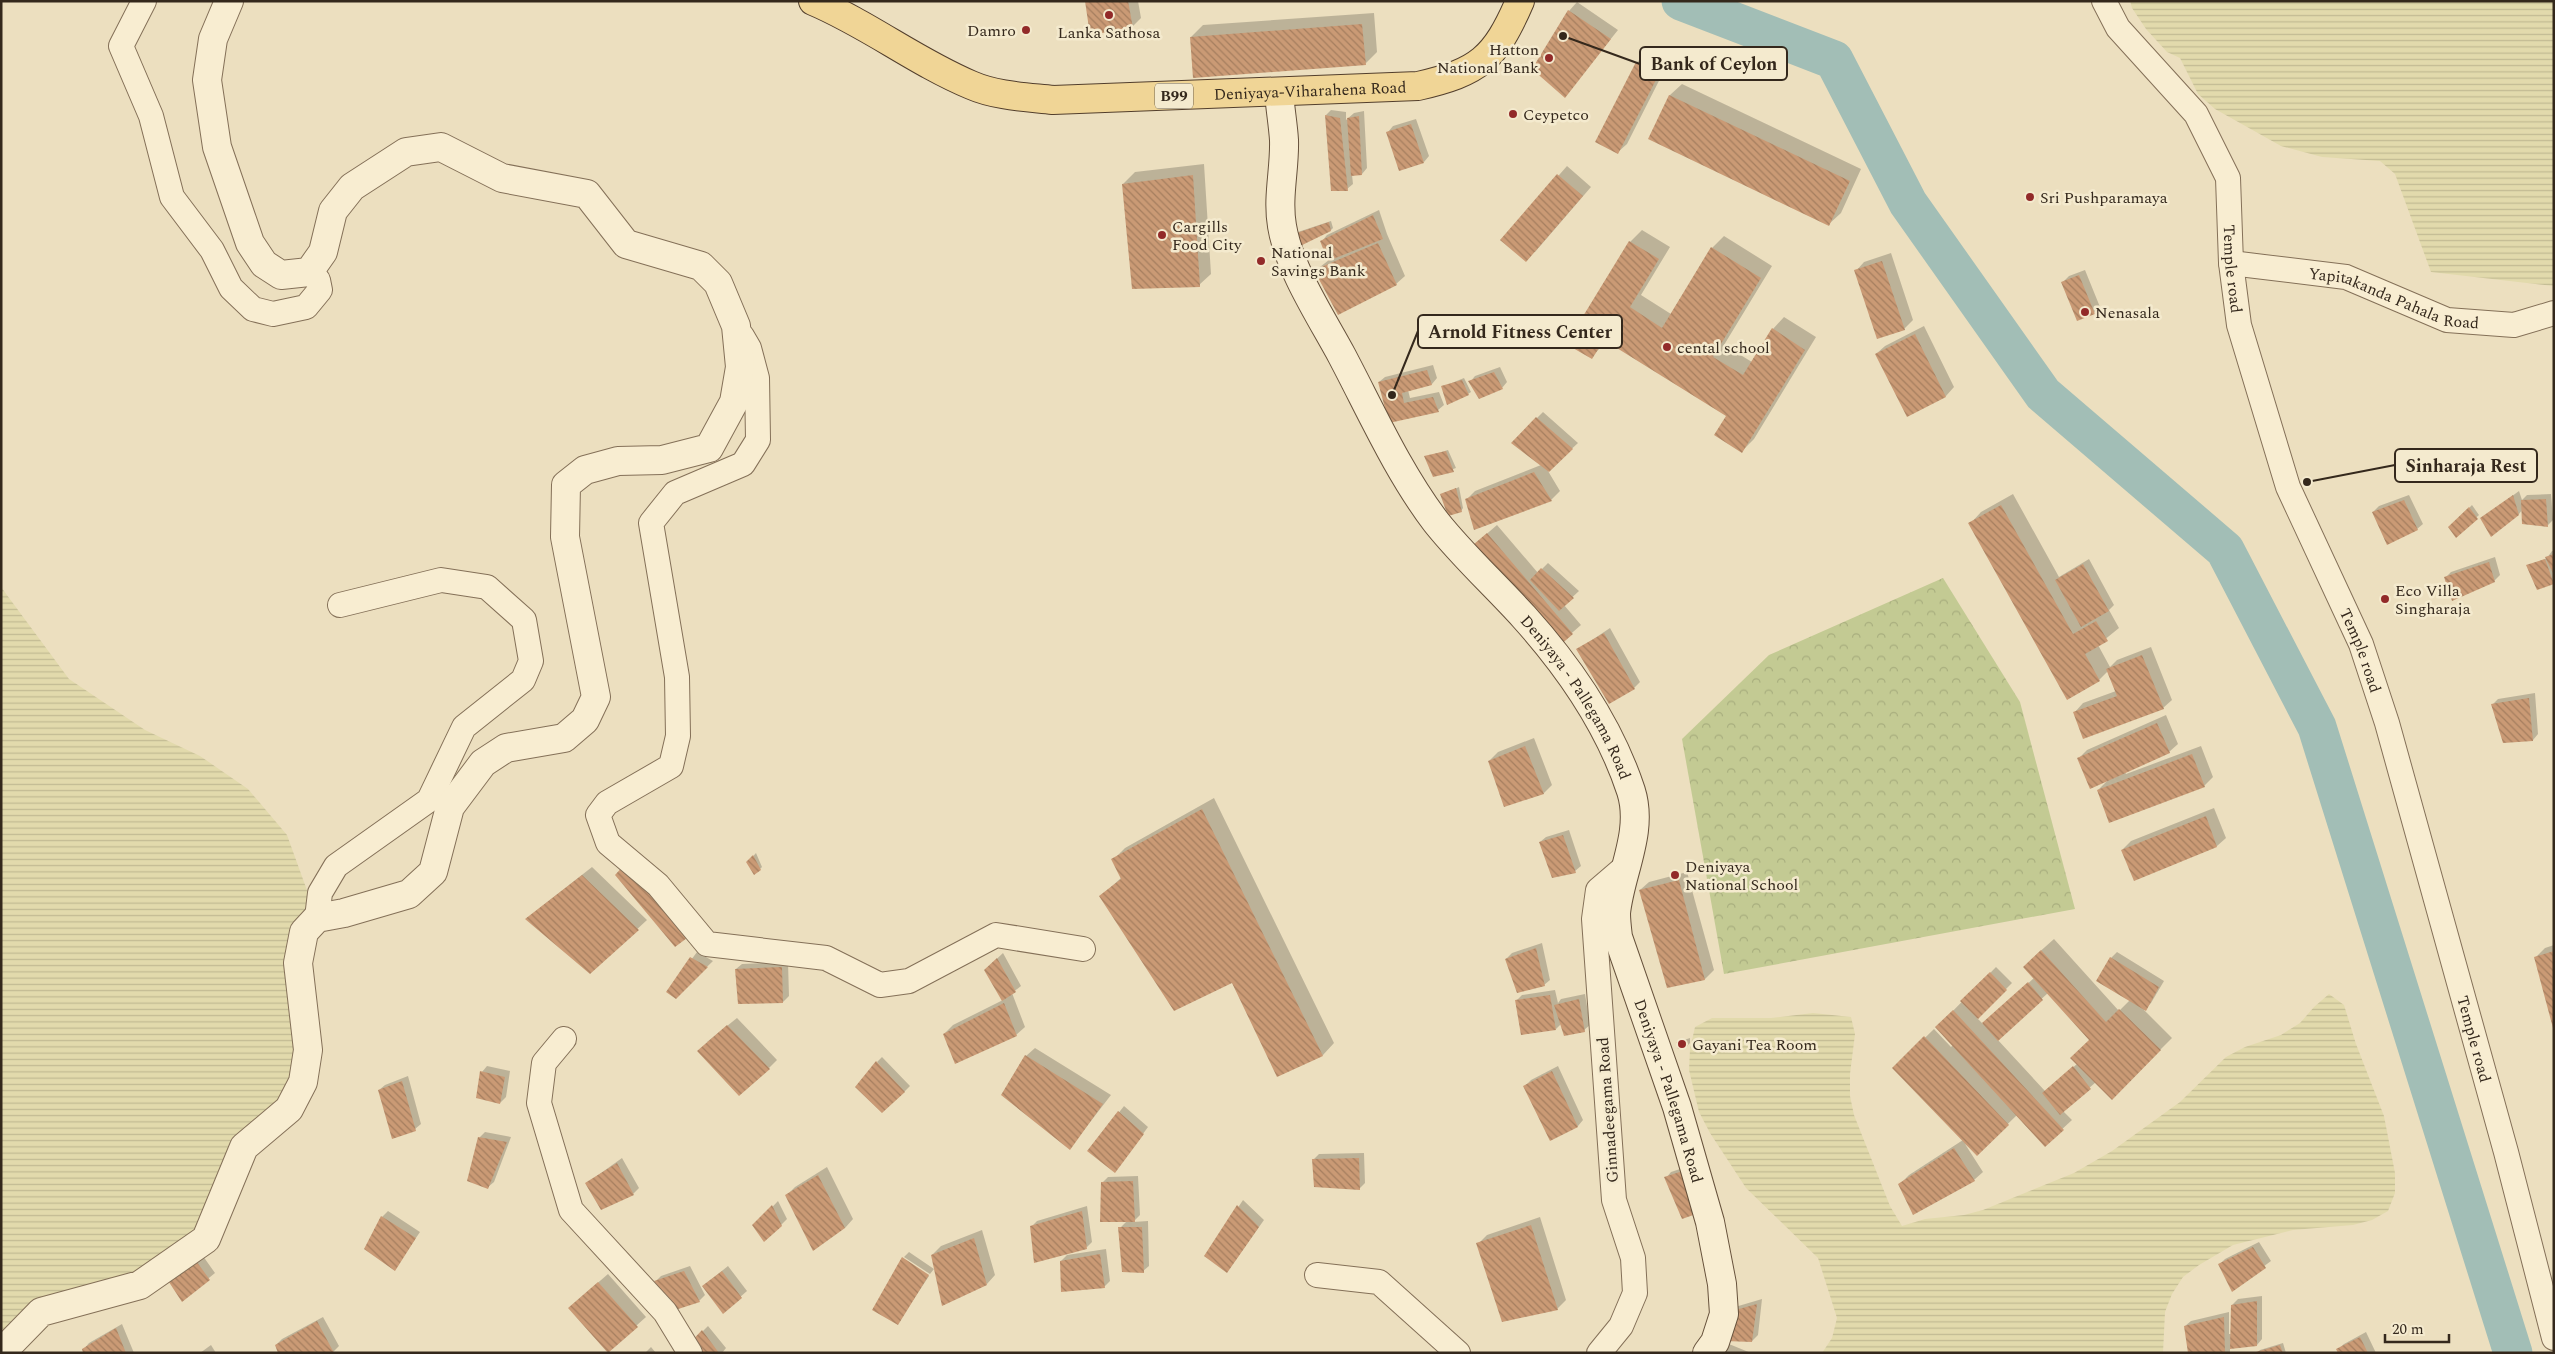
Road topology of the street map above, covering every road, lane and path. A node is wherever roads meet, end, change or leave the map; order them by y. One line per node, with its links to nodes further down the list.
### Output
1 (144, 1): 8 (street)
2 (229, 1): 8 (street)
3 (812, 1): 6 (main road, Deniyaya-Viharahena Road / B99)
4 (2104, 1): 7 (street, Temple road)
5 (1520, 2): 6 (main road, Deniyaya-Viharahena Road / B99)
6 (1279, 92): 12 (street, Deniyaya - Pallegama Road)
7 (2231, 263): 9 (street, Yapitakanda Pahala Road); 17 (street, Temple road)
8 (308, 272): 10 (street)
9 (2554, 312)
10 (736, 326): 13 (street); 14 (street)
11 (340, 604): 13 (street)
12 (1626, 866): 21 (street, Ginnadeegama Road); 22 (street, Deniyaya - Pallegama Road)
13 (317, 918): 18 (street)
14 (1083, 949)
15 (564, 1039): 19 (street)
16 (1318, 1275): 20 (street)
17 (2554, 1338)
18 (1, 1352)
19 (690, 1353)
20 (1458, 1353)
21 (1598, 1353)
22 (1707, 1353)

